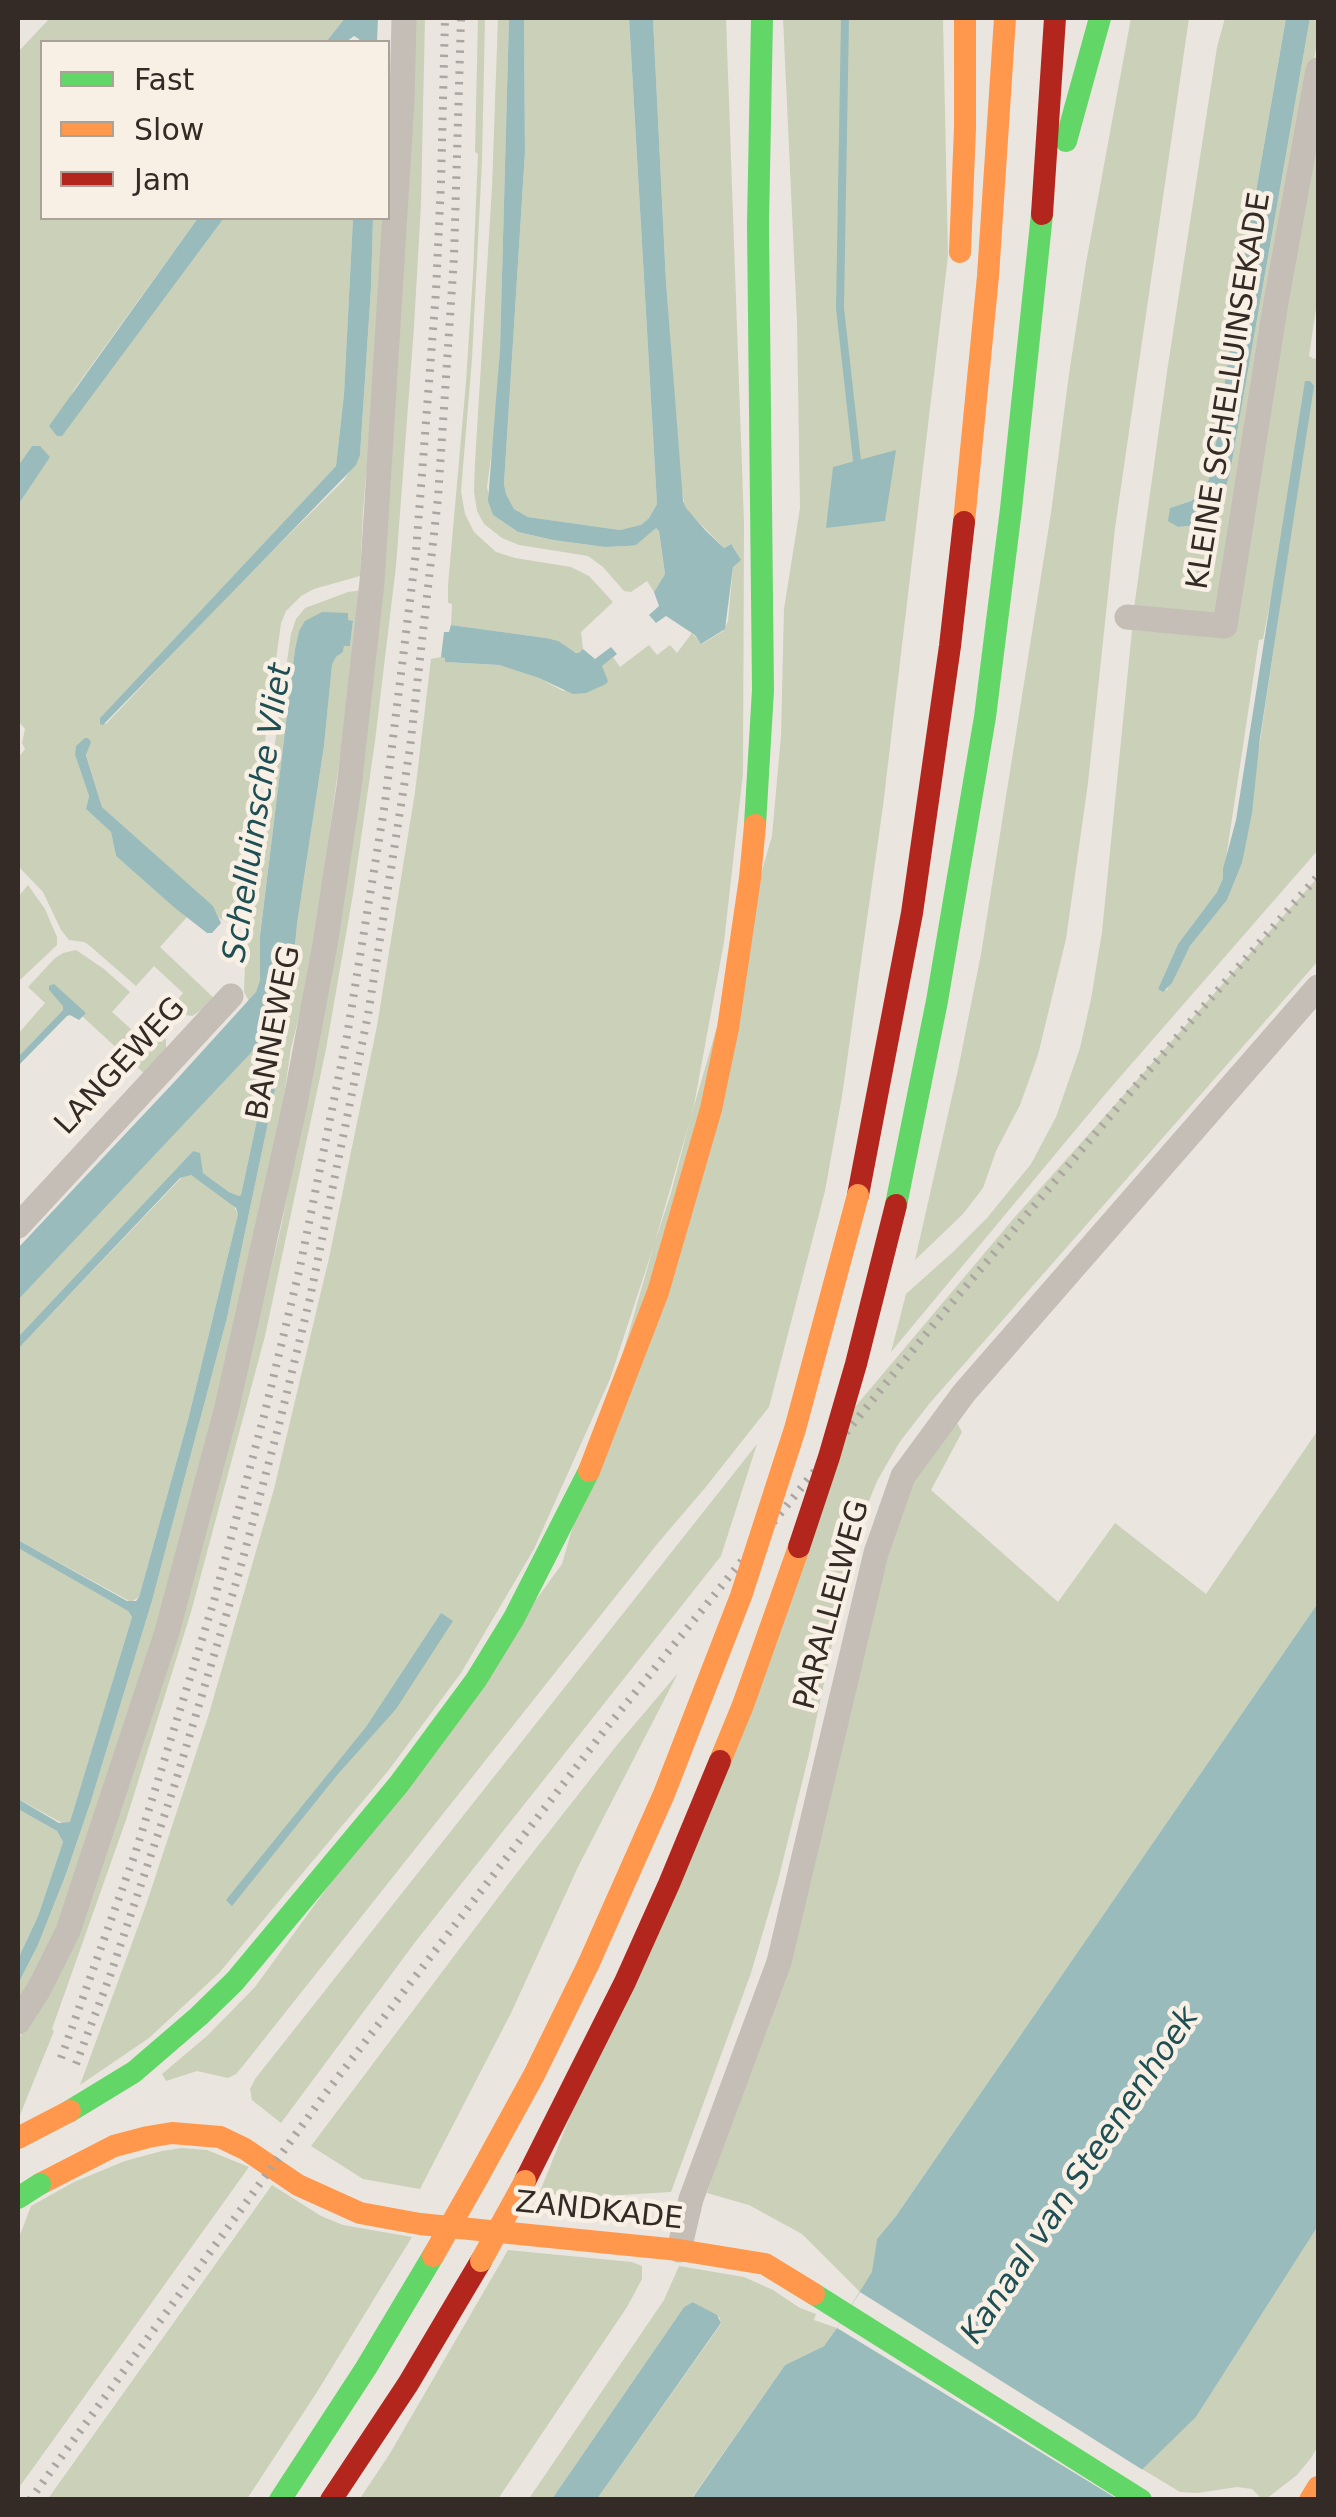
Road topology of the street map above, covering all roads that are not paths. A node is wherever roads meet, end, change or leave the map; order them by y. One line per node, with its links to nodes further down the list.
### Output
1 (404, 18): 16 (street, BANNEWEG)
2 (746, 18): 9 (main road)
3 (762, 18): 9 (main road)
4 (964, 18): 11 (main road)
5 (1005, 18): 11 (main road)
6 (1055, 18): 10 (main road)
7 (1100, 18): 10 (main road)
8 (1318, 70): 12 (street, KLEINE SCHELLUINSEKADE)
9 (758, 224): 17 (main road, bridge)
10 (1041, 224): 22 (main road, bridge)
11 (981, 346): 21 (main road, bridge)
12 (1127, 617)
13 (1318, 987): 19 (street, PARALLELWEG)
14 (232, 996): 15 (street, LANGEWEG)
15 (18, 1226)
16 (18, 2022)
17 (18, 2138)
18 (18, 2198): 19 (main road, ZANDKADE, bridge)
19 (679, 2250): 23 (main road, ZANDKADE)
20 (1318, 2488): 24 (main road)
21 (280, 2500)
22 (331, 2500)
23 (1141, 2500)
24 (1310, 2500)

